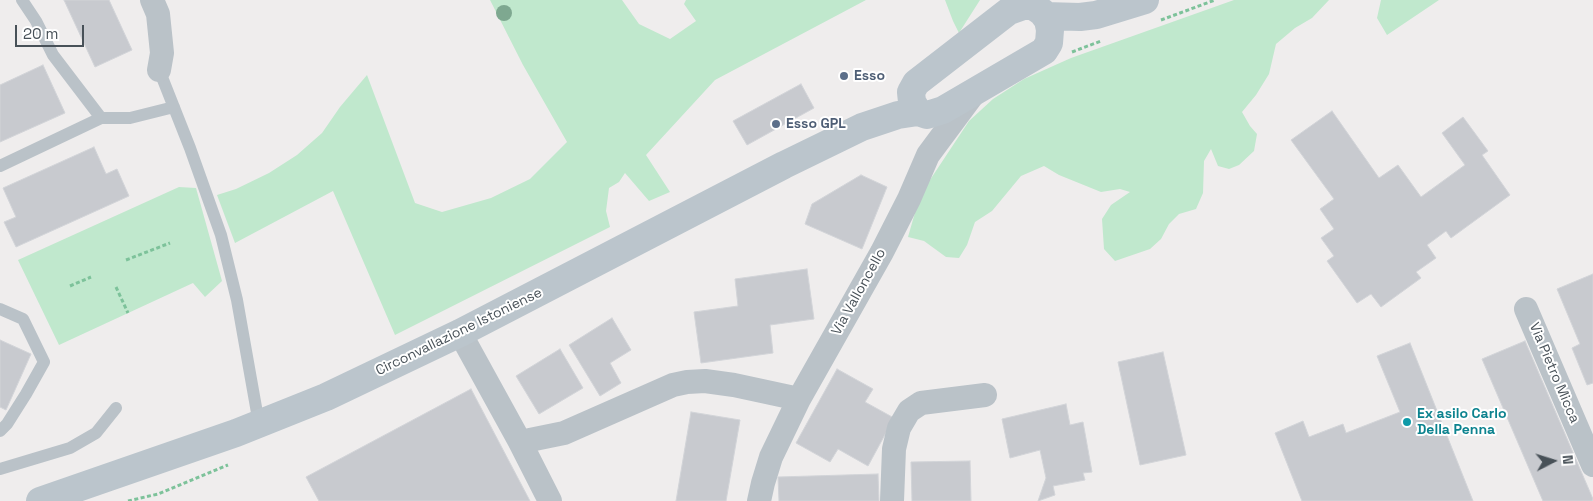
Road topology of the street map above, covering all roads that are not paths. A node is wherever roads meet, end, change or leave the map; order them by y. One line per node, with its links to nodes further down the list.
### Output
1 (22, 0): 14 (lane)
2 (152, 0): 9 (street)
3 (1002, 0): 7 (street)
4 (1145, 0): 6 (main road, Circonvallazione Istoniense)
5 (1040, 9): 6 (main road, Circonvallazione Istoniense); 7 (main road, Circonvallazione Istoniense); 8 (main road)
6 (1112, 11): 8 (main road, Circonvallazione Istoniense)
7 (982, 31): 10 (main road, Circonvallazione Istoniense)
8 (1044, 51): 11 (main road, Circonvallazione Istoniense)
9 (158, 67): 12 (lane)
10 (916, 83): 13 (main road); 15 (main road, Circonvallazione Istoniense)
11 (975, 92): 13 (main road, Circonvallazione Istoniense); 21 (street, Via Valloncello)
12 (174, 107): 14 (lane); 23 (lane)
13 (918, 112): 15 (main road, Circonvallazione Istoniense)
14 (101, 118): 16 (lane)
15 (862, 127): 19 (main road, Circonvallazione Istoniense)
16 (0, 166)
17 (0, 309): 24 (lane)
18 (1526, 309): 25 (street, Via Pietro Micca)
19 (460, 333): 23 (main road, Circonvallazione Istoniense); 26 (street)
20 (985, 395): 32 (street)
21 (799, 399): 26 (street); 31 (street, Via Valloncello)
22 (116, 408): 28 (lane)
23 (260, 424): 29 (main road, Circonvallazione Istoniense)
24 (0, 431)
25 (1587, 433): 27 (street, Via Pietro Micca)
26 (520, 442): 30 (street)
27 (1593, 465)
28 (0, 469)
29 (40, 501)
30 (550, 501)
31 (759, 501)
32 (892, 501)

